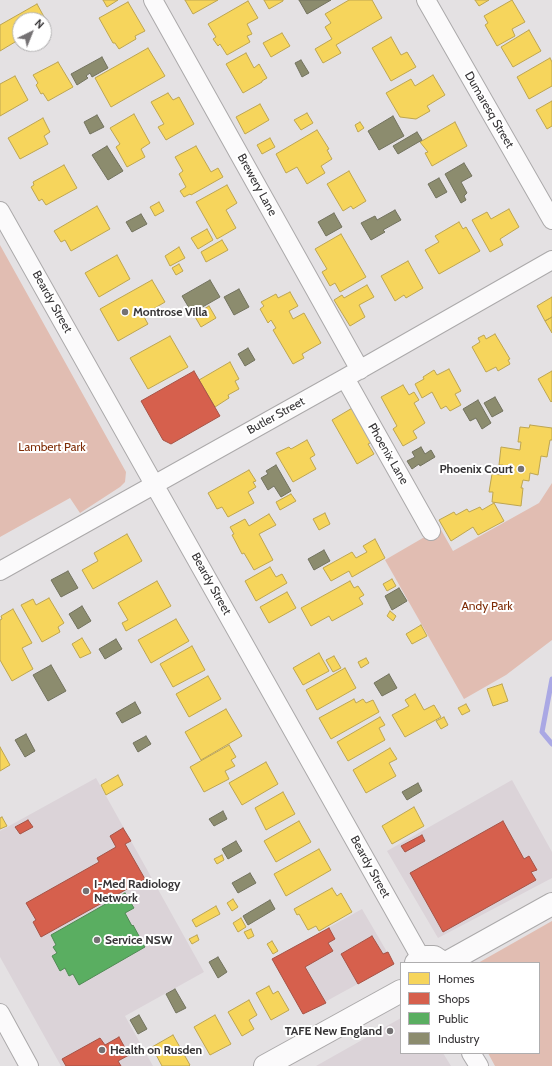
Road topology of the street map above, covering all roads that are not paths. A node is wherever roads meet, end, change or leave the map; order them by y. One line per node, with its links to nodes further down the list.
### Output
1 (154, 0): 6 (street, Brewery Lane)
2 (426, 0): 4 (street, Dumaresq Street)
3 (0, 211): 7 (street, Beardy Street)
4 (552, 220)
5 (552, 260): 6 (street, Butler Street)
6 (353, 374): 7 (street, Butler Street); 8 (street, Phoenix Lane)
7 (154, 485): 9 (street, Butler Street); 11 (street, Beardy Street)
8 (431, 530)
9 (0, 571)
10 (552, 904): 13 (street)
11 (419, 961): 12 (street)
12 (442, 962)
13 (448, 962)
14 (400, 992): 18 (street)
15 (0, 1013): 17 (street)
16 (473, 1054): 19 (street)
17 (29, 1066)
18 (264, 1066)
19 (479, 1066)

